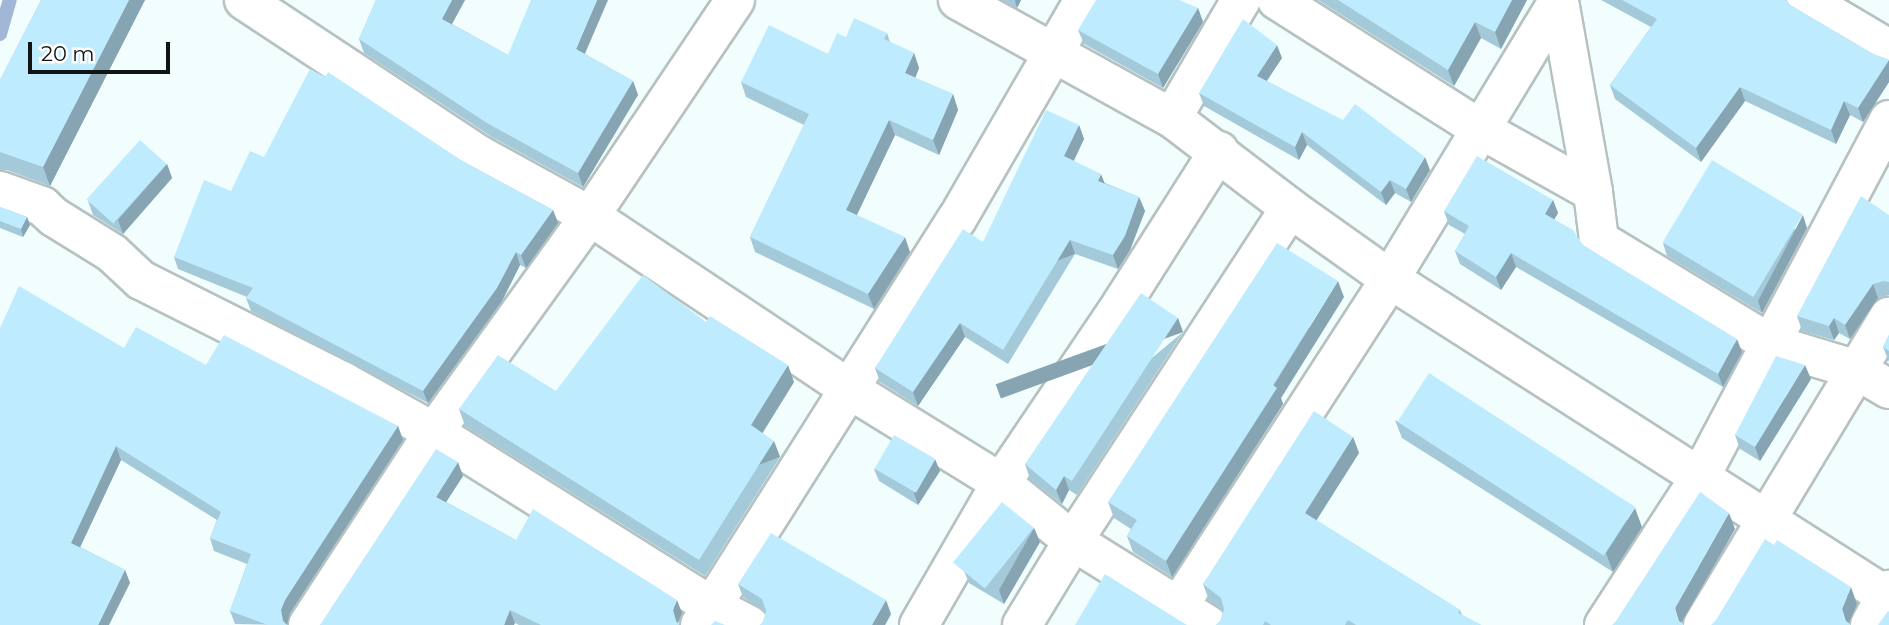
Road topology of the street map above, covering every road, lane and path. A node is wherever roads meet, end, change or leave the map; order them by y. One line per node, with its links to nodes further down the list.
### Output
1 (244, 0): 18 (street)
2 (735, 0): 18 (street)
3 (958, 0): 10 (street)
4 (1084, 0): 10 (street)
5 (1241, 0): 11 (street)
6 (1277, 0): 13 (street)
7 (1559, 0): 13 (street); 16 (street)
8 (1806, 0): 9 (street)
9 (1889, 49)
10 (1053, 53): 11 (street); 23 (street)
11 (1172, 118): 14 (street)
12 (1889, 120): 21 (street)
13 (1482, 130): 16 (street); 19 (street)
14 (1219, 151): 17 (street); 26 (street)
15 (0, 191): 24 (street)
16 (1594, 192): 21 (street)
17 (1290, 208): 19 (street); 28 (street)
18 (590, 216): 23 (street); 24 (street)
19 (1390, 279): 25 (street); 31 (street)
20 (1889, 317): 22 (street)
21 (1771, 344): 22 (street); 25 (street)
22 (1873, 380): 27 (street)
23 (849, 389): 26 (street); 30 (street)
24 (434, 432): 30 (street); 32 (street)
25 (1700, 477): 27 (street); 36 (street)
26 (1001, 482): 28 (street); 34 (street)
27 (1766, 520): 29 (street); 37 (street)
28 (1073, 541): 31 (street); 35 (street)
29 (1883, 602)
30 (705, 615): 33 (street)
31 (1193, 616)
32 (308, 625)
33 (749, 625)
34 (919, 625)
35 (1023, 625)
36 (1604, 625)
37 (1703, 625)

